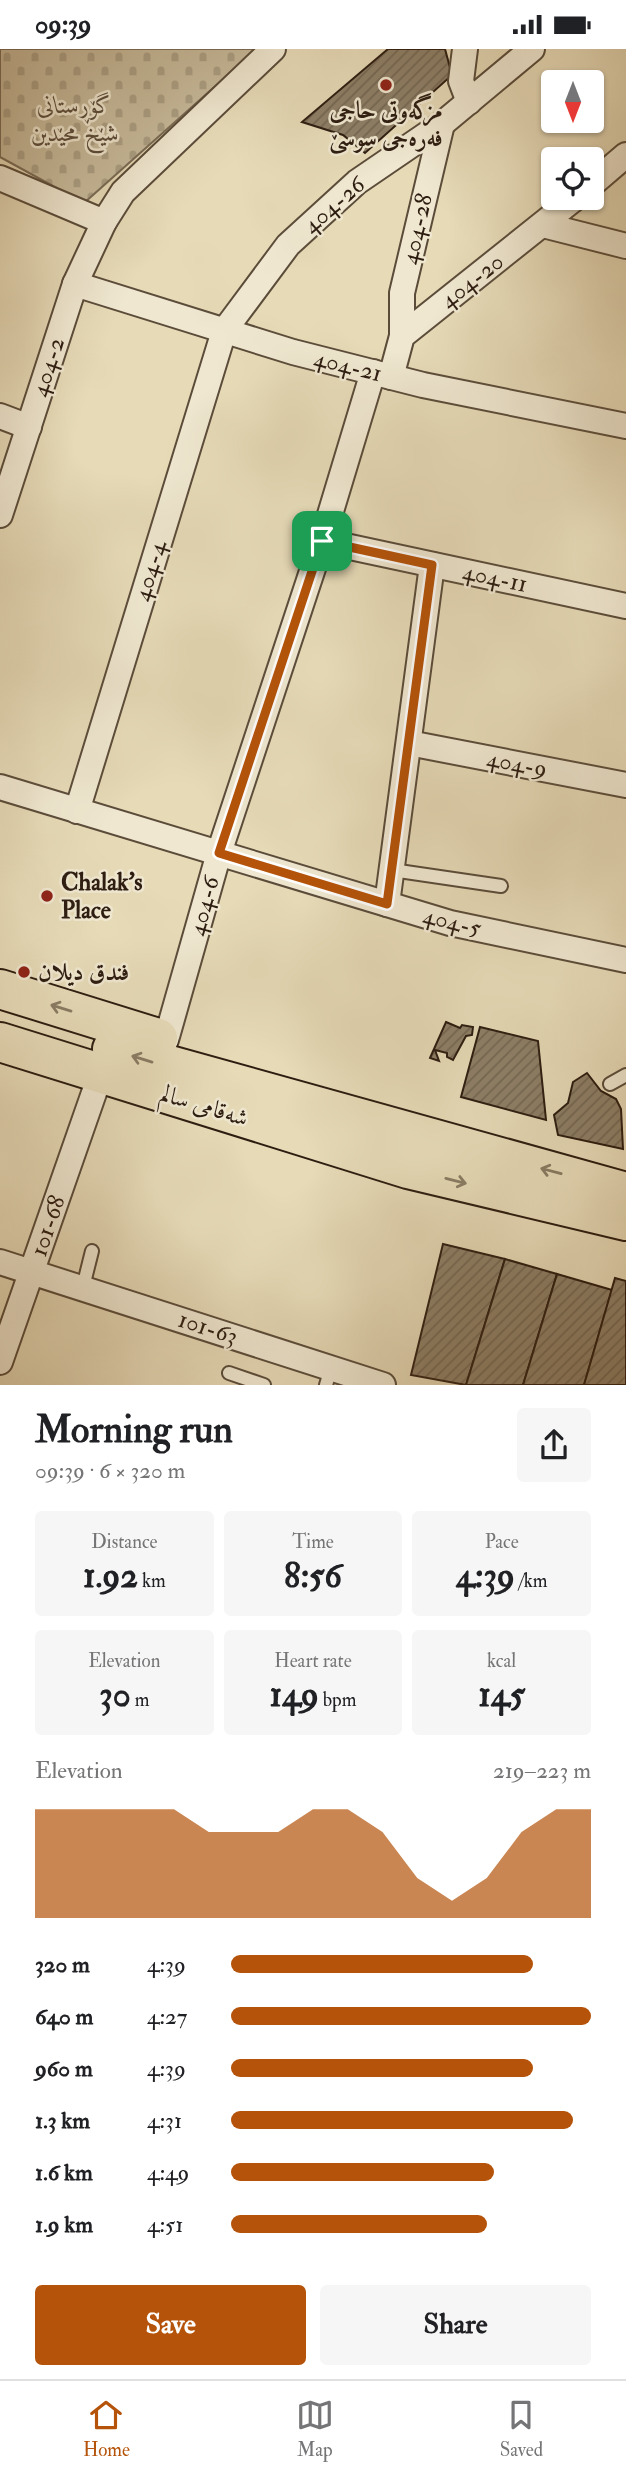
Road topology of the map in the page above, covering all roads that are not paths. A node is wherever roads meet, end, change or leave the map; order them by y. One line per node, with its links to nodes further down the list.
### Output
1 (273, 49): 10 (street)
2 (465, 49): 4 (street)
3 (532, 49): 4 (street, 404-26)
4 (469, 102): 5 (street, 404-26)
5 (442, 124): 14 (street, 404-26); 15 (street, 404-28)
6 (626, 155): 7 (street)
7 (604, 174)
8 (0, 179): 10 (street)
9 (561, 210): 11 (street, 404-20)
10 (104, 222): 13 (street, 404-2)
11 (544, 225): 12 (street); 15 (street, 404-20)
12 (626, 246)
13 (75, 284): 14 (street, 404-21); 19 (street, 404-2)
14 (224, 331): 16 (street, 404-21); 27 (street, 404-4)
15 (402, 336): 16 (street)
16 (382, 375): 18 (street, 404-21); 21 (street, 404-6)
17 (0, 416): 19 (street)
18 (626, 426)
19 (29, 427): 20 (street, 404-2)
20 (0, 515)
21 (322, 541): 22 (street, 404-11); 28 (street, 404-6)
22 (432, 565): 23 (street, 404-11); 24 (street)
23 (626, 607)
24 (409, 743): 25 (street, 404-9); 29 (street)
25 (626, 785)
26 (0, 787): 27 (street, 404-5)
27 (77, 810): 28 (street, 404-5)
28 (219, 853): 31 (street, 404-5); 35 (street, 404-6)
29 (392, 870): 30 (lane); 31 (street)
30 (501, 886)
31 (387, 904): 32 (street, 404-5)
32 (626, 960)
33 (0, 989): 35 (main road, شەقامی سالم, one-way to 33)
34 (0, 1015): 41 (main road, شەقامی سالم, one-way to 34)
35 (166, 1040): 41 (main road, شەقامی سالم)
36 (0, 1042): 42 (main road, شەقامی سالم)
37 (0, 1062): 40 (main road, شەقامی سالم)
38 (626, 1075): 39 (lane)
39 (610, 1084)
40 (95, 1090): 42 (main road, شەقامی سالم); 47 (street, 101-68)
41 (401, 1130): 43 (main road, شەقامی سالم, one-way to 41)
42 (408, 1169): 44 (main road, شەقامی سالم, one-way to 44)
43 (626, 1192)
44 (626, 1220)
45 (92, 1251): 48 (lane)
46 (0, 1262): 47 (street, 101-63)
47 (32, 1272): 48 (street, 101-63); 49 (street, 101-68)
48 (83, 1287): 51 (street, 101-63)
49 (0, 1362)
50 (229, 1373): 52 (lane)
51 (328, 1377): 53 (street, 101-63)
52 (264, 1385)
53 (383, 1385)

